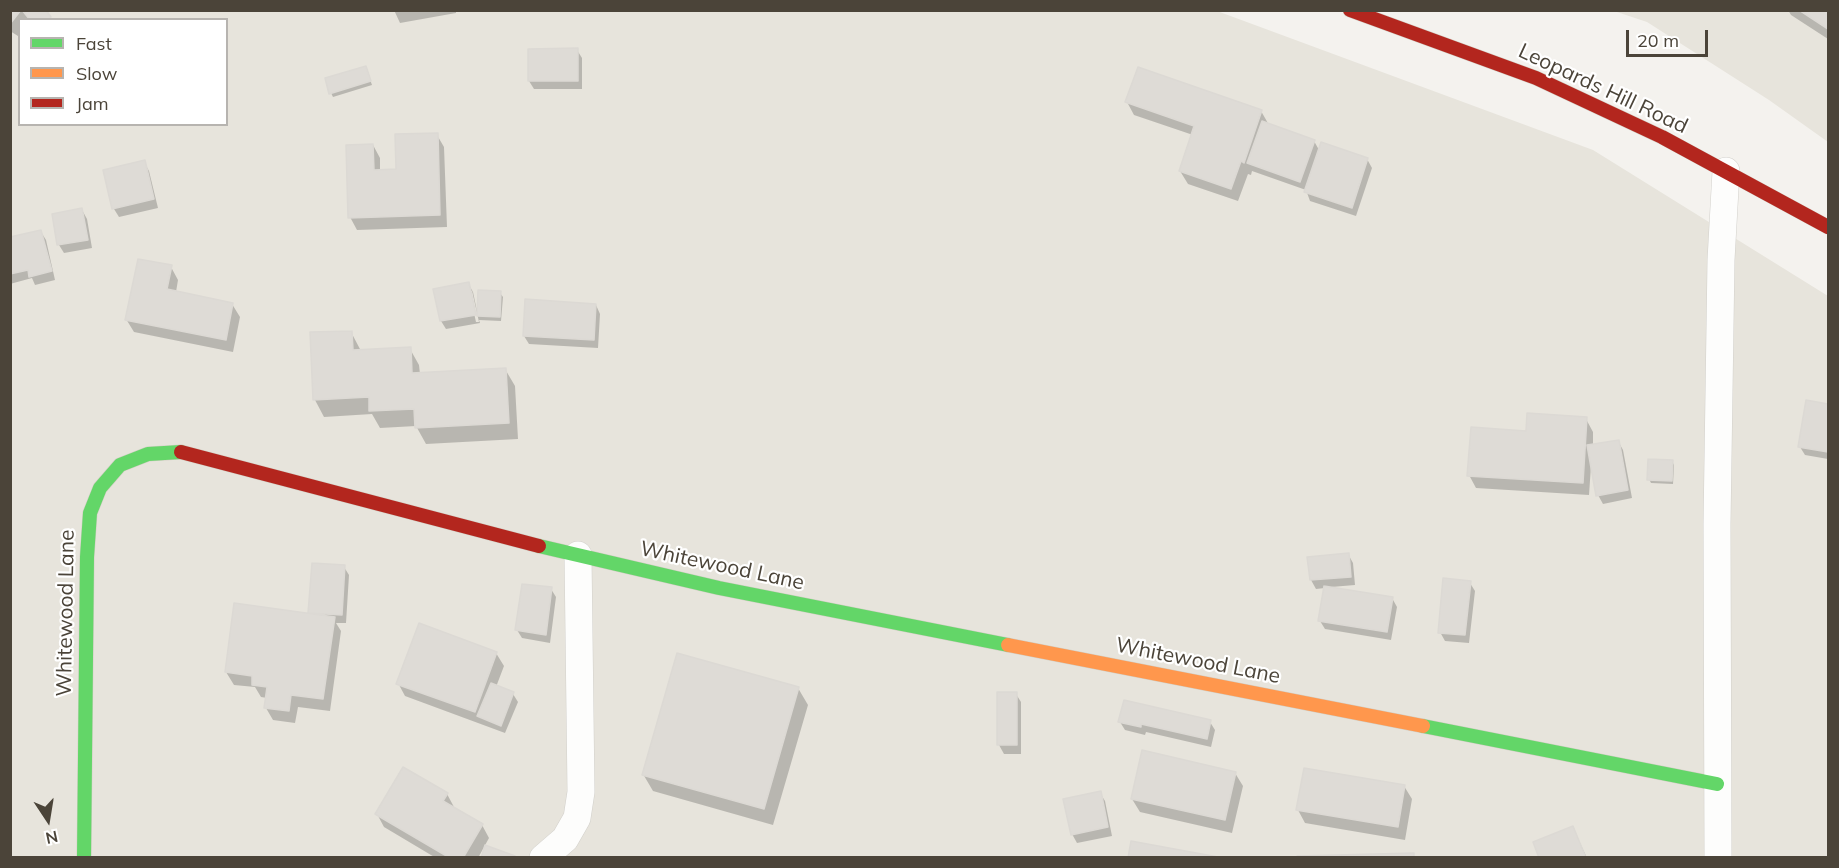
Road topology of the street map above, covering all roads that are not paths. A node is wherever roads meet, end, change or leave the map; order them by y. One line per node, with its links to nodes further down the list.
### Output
1 (1350, 10): 2 (street, Leopards Hill Road)
2 (1726, 171): 3 (street, Leopards Hill Road); 5 (street)
3 (1828, 227)
4 (578, 555): 5 (street, Whitewood Lane); 6 (street, Whitewood Lane); 7 (street)
5 (1717, 784): 8 (street)
6 (84, 858)
7 (543, 858)
8 (1718, 858)

